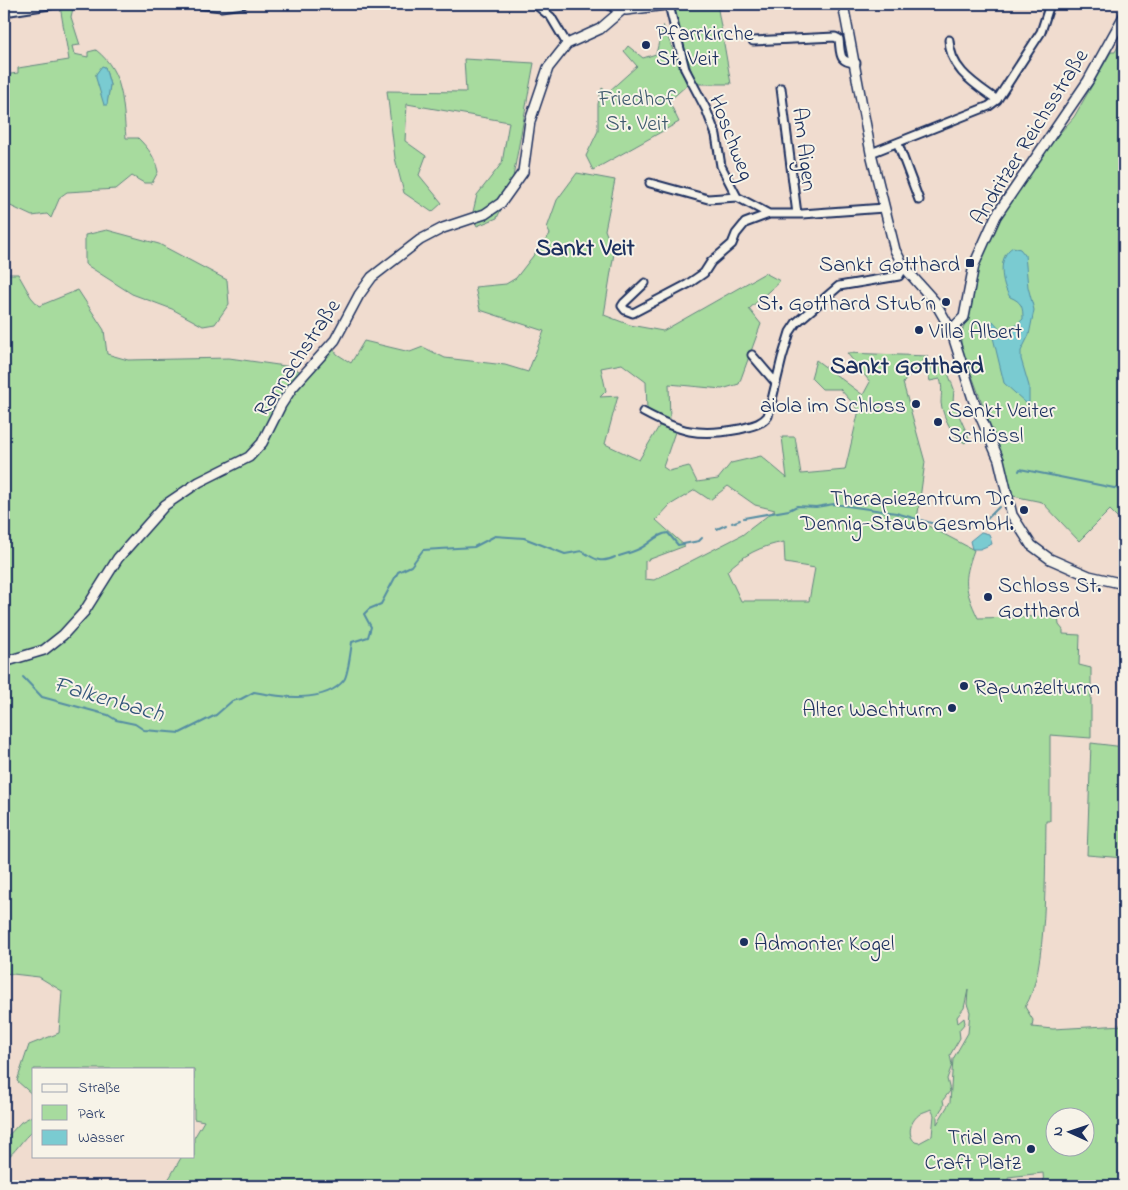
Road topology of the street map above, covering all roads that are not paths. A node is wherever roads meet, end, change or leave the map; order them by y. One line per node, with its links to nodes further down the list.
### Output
1 (56, 4): 10 (street)
2 (196, 4): 3 (street)
3 (244, 4)
4 (535, 4): 14 (street)
5 (608, 4): 9 (street)
6 (671, 4): 9 (street); 21 (street, Hoschweg)
7 (843, 4): 15 (street)
8 (1050, 4): 17 (street)
9 (622, 10): 14 (street, Rannachstraße)
10 (4, 12)
11 (1124, 16): 28 (street, Andritzer Reichsstraße)
12 (754, 40): 15 (street)
13 (949, 40): 17 (street)
14 (567, 44): 33 (street, Rannachstraße)
15 (856, 63): 19 (street)
16 (781, 88): 25 (street, Am Aigen)
17 (997, 100): 18 (street)
18 (898, 144): 19 (street); 22 (street)
19 (871, 153): 23 (street)
20 (650, 183): 21 (street, Hoschweg)
21 (737, 197): 24 (street, Hoschweg)
22 (918, 200)
23 (884, 208): 25 (street, Hoschweg); 26 (street)
24 (769, 214): 25 (street, Hoschweg); 27 (street)
25 (797, 214)
26 (904, 268): 28 (street); 30 (street)
27 (645, 283)
28 (951, 330): 32 (street)
29 (752, 356): 30 (street)
30 (776, 383): 31 (street)
31 (642, 412)
32 (1124, 584)
33 (4, 662)

